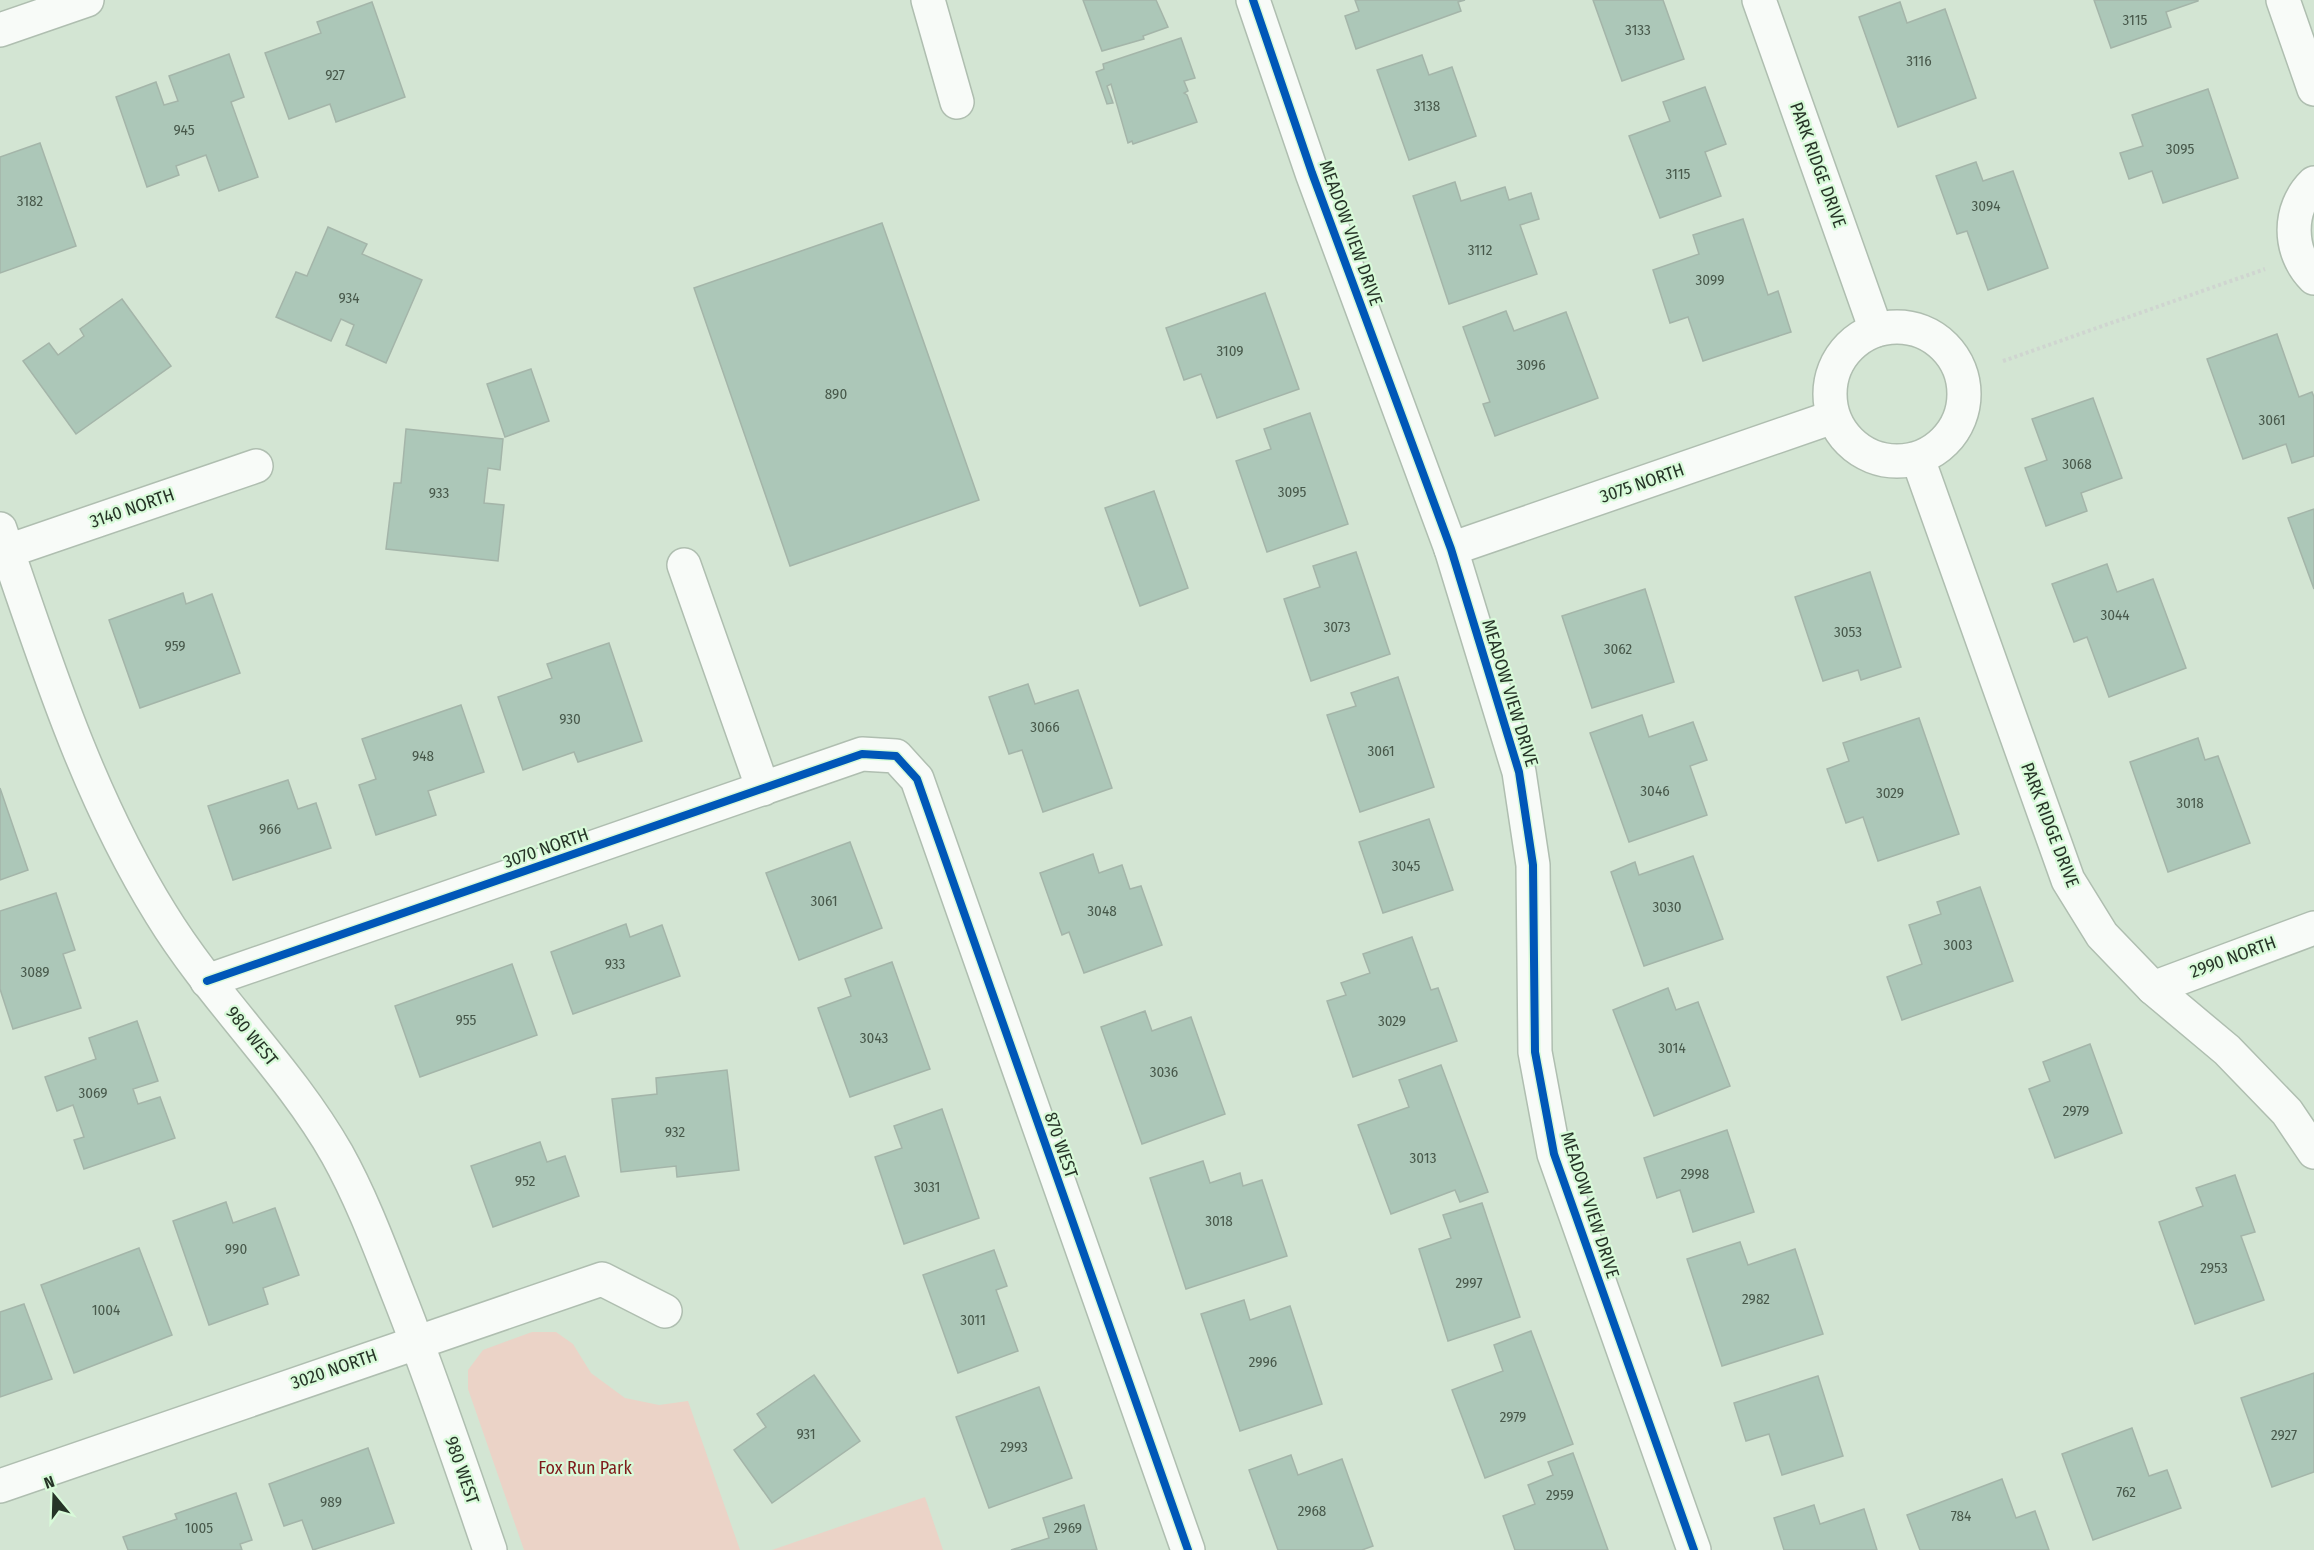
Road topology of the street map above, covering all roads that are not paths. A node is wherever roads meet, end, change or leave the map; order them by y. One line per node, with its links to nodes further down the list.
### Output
1 (87, 0): 6 (street)
2 (928, 0): 8 (street)
3 (1253, 0): 16 (street, MEADOW VIEW DRIVE)
4 (1760, 0): 11 (street, PARK RIDGE DRIVE)
5 (2283, 0): 7 (street)
6 (0, 30)
7 (2314, 89)
8 (957, 102)
9 (2314, 183): 10 (street)
10 (2314, 278)
11 (1876, 330): 12 (street); 13 (street)
12 (1833, 417): 13 (street); 16 (street, 3075 NORTH)
13 (1918, 459): 22 (street, PARK RIDGE DRIVE)
14 (256, 466): 15 (street, 3140 NORTH)
15 (4, 540): 21 (street, 980 WEST)
16 (1451, 549): 29 (street, MEADOW VIEW DRIVE)
17 (684, 565): 19 (street)
18 (896, 756): 19 (street, 3070 NORTH); 28 (street, 870 WEST)
19 (763, 789): 21 (street, 3070 NORTH)
20 (2314, 928): 22 (street, 2990 NORTH)
21 (207, 981): 25 (street, 980 WEST)
22 (2153, 988): 23 (street, PARK RIDGE DRIVE)
23 (2314, 1152)
24 (665, 1311): 25 (street, 3020 NORTH)
25 (417, 1341): 26 (street, 3020 NORTH); 27 (street, 980 WEST)
26 (0, 1486)
27 (490, 1550)
28 (1188, 1550)
29 (1694, 1550)

